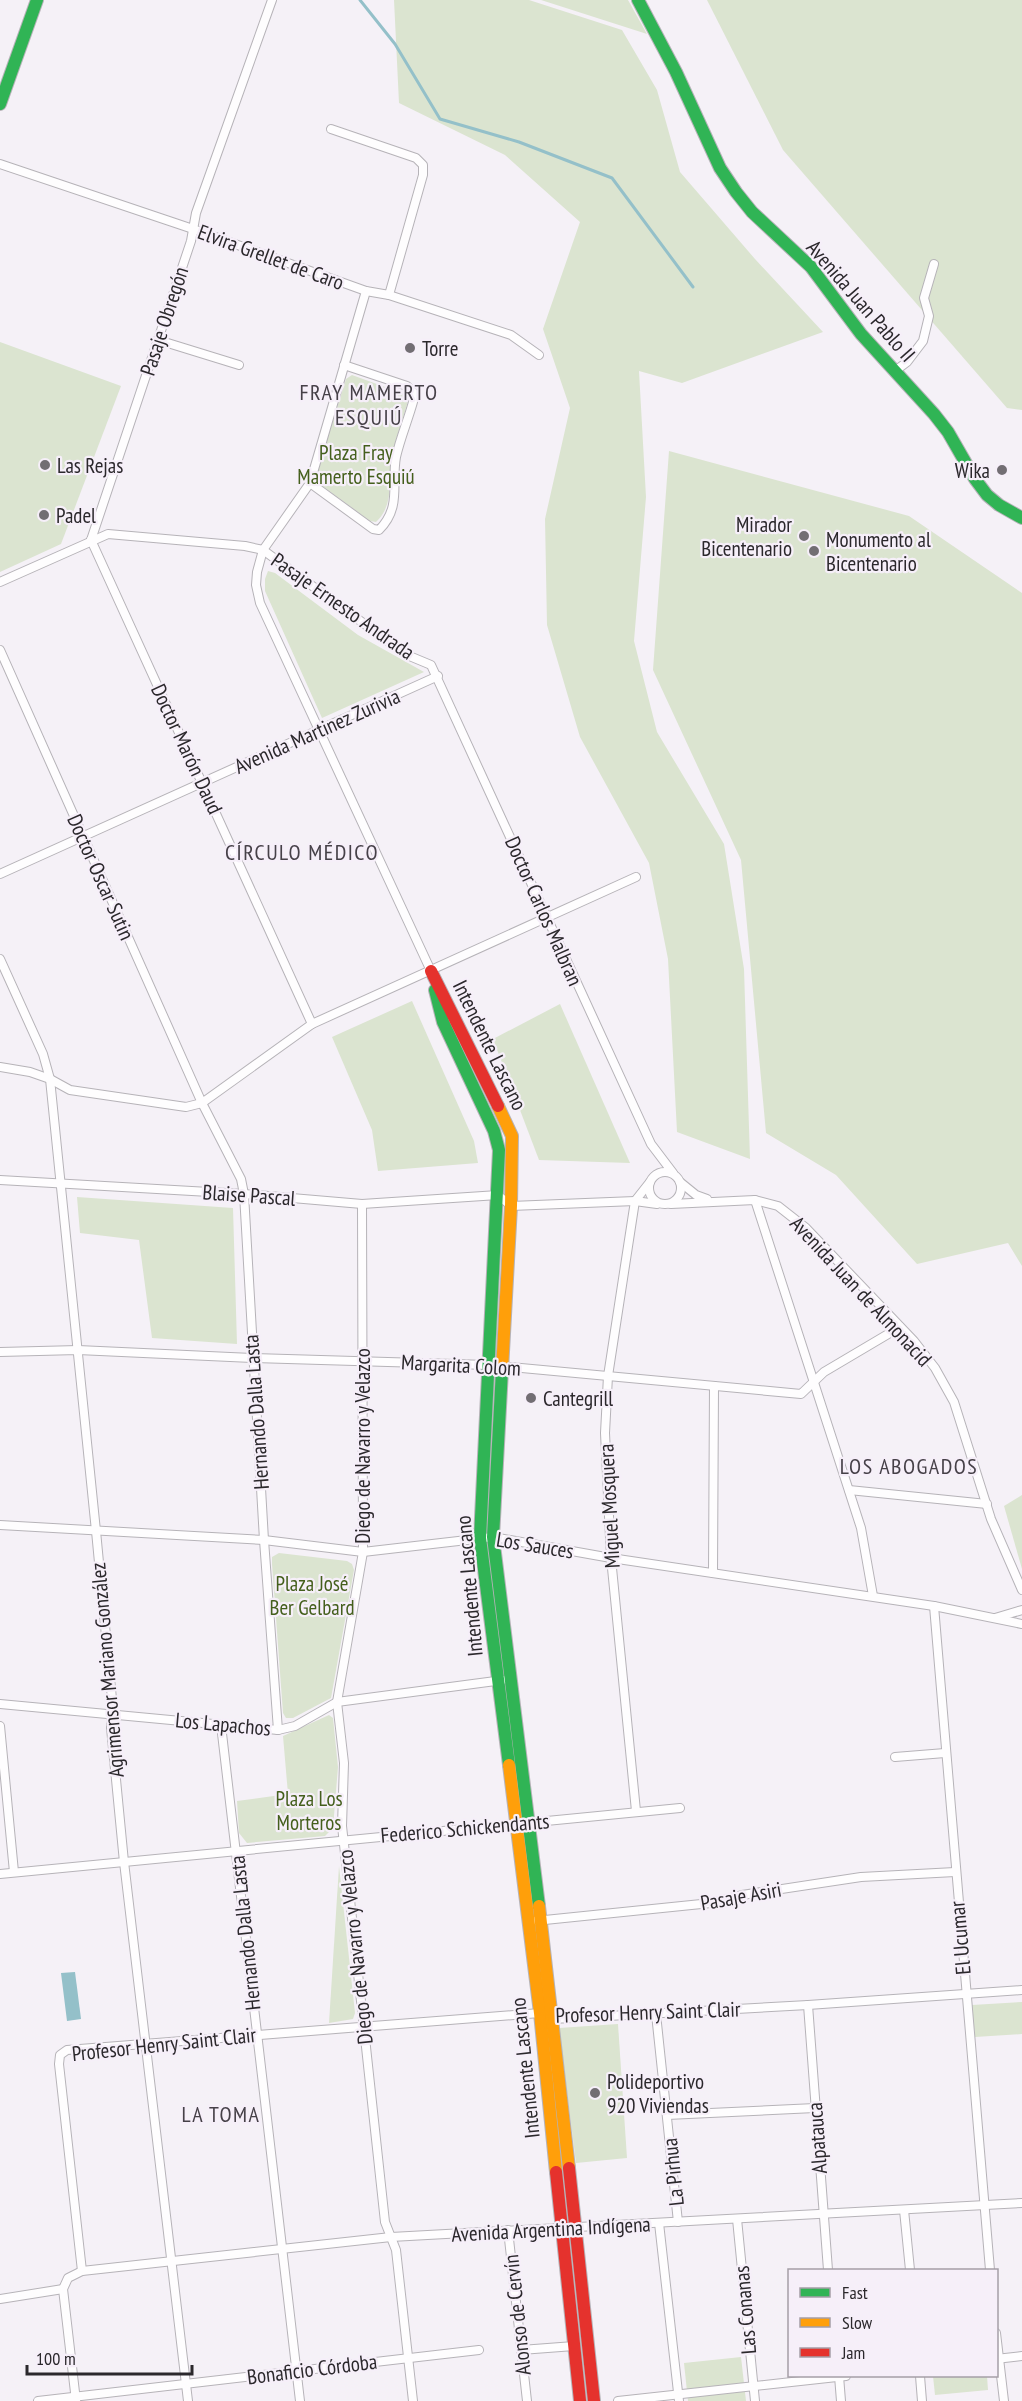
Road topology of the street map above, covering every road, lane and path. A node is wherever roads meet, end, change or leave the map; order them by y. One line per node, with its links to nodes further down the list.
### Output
1 (38, 0): 4 (main road)
2 (272, 0): 7 (street, Pasaje Obregón)
3 (638, 0): 15 (main road, Avenida Juan Pablo II)
4 (0, 104)
5 (330, 129): 10 (street)
6 (0, 164): 7 (street, Elvira Grellet de Caro)
7 (193, 229): 9 (street, Elvira Grellet de Caro); 11 (street, Pasaje Obregón)
8 (934, 264): 15 (street)
9 (366, 291): 10 (street, Elvira Grellet de Caro); 14 (street)
10 (389, 294): 12 (street, Elvira Grellet de Caro)
11 (158, 340): 13 (street); 18 (street, Pasaje Obregón)
12 (539, 355)
13 (239, 364)
14 (344, 365): 16 (street); 16 (street)
15 (896, 371): 17 (main road, Avenida Juan Pablo II)
16 (310, 483): 19 (street)
17 (1022, 518)
18 (91, 540): 19 (street, Pasaje Ernesto Andrada); 20 (street, Pasaje Ernesto Andrada); 24 (street, Doctor Marón Daud)
19 (263, 550): 22 (street, Pasaje Ernesto Andrada); 23 (street)
20 (0, 582)
21 (0, 650): 25 (street, Doctor Oscar Sutin)
22 (438, 676): 23 (street, Avenida Martinez Zurivia); 28 (street, Doctor Carlos Malbran)
23 (320, 730): 24 (street, Avenida Martinez Zurivia); 30 (street)
24 (202, 782): 25 (street, Avenida Martinez Zurivia); 31 (street, Doctor Marón Daud)
25 (83, 836): 26 (street, Avenida Martinez Zurivia); 34 (street, Doctor Oscar Sutin)
26 (0, 874)
27 (636, 877): 28 (street)
28 (546, 916): 30 (street); 35 (street, Doctor Carlos Malbran)
29 (0, 959): 33 (street, Agrimensor Mariano González)
30 (431, 971): 31 (street); 42 (main road, Intendente Lascano); 49 (main road, Intendente Lascano)
31 (312, 1024): 34 (street)
32 (0, 1067): 33 (street)
33 (50, 1078): 34 (street); 40 (street, Agrimensor Mariano González)
34 (202, 1103): 41 (street, Hernando Dalla Lasta)
35 (651, 1144): 36 (street, Doctor Carlos Malbran); 37 (street, Doctor Carlos Malbran)
36 (673, 1173): 37 (street); 39 (street)
37 (652, 1178): 45 (street); 47 (street)
38 (0, 1180): 40 (street, Blaise Pascal)
39 (680, 1181): 43 (street, Avenida Juan de Almonacid); 48 (street)
40 (61, 1183): 41 (street, Blaise Pascal); 51 (street, Agrimensor Mariano González)
41 (244, 1194): 46 (street, Blaise Pascal); 53 (street, Hernando Dalla Lasta)
42 (498, 1195): 46 (street, Blaise Pascal); 49 (street); 55 (main road, Intendente Lascano)
43 (710, 1200): 44 (street, Avenida Juan de Almonacid); 48 (street, Avenida Juan de Almonacid)
44 (755, 1200): 50 (street, Avenida Juan de Almonacid); 58 (street)
45 (635, 1201): 47 (street); 49 (street); 57 (street, Miguel Mosquera)
46 (362, 1204): 54 (street, Diego de Navarro y Velazco)
47 (657, 1204): 48 (street)
48 (671, 1204)
49 (511, 1206): 56 (main road, Intendente Lascano)
50 (900, 1327): 58 (street, Margarita Colom); 61 (street, Avenida Juan de Almonacid)
51 (78, 1350): 52 (street, Margarita Colom); 53 (street, Margarita Colom); 63 (street, Agrimensor Mariano González)
52 (0, 1352)
53 (252, 1358): 54 (street, Margarita Colom); 66 (street, Hernando Dalla Lasta)
54 (362, 1361): 55 (street, Margarita Colom); 67 (street, Diego de Navarro y Velazco)
55 (488, 1365): 56 (street, Margarita Colom); 65 (main road, Intendente Lascano)
56 (502, 1366): 57 (street, Margarita Colom); 64 (main road, Intendente Lascano)
57 (608, 1376): 59 (street, Margarita Colom); 68 (street, Miguel Mosquera)
58 (814, 1383): 59 (street, Margarita Colom); 60 (street)
59 (714, 1386): 69 (street)
60 (849, 1490): 61 (street); 72 (street)
61 (987, 1504): 70 (street, Avenida Juan de Almonacid)
62 (0, 1525): 63 (street, Los Sauces)
63 (96, 1531): 66 (street, Los Sauces); 80 (street, Agrimensor Mariano González)
64 (493, 1537): 65 (street, Los Sauces); 68 (street, Los Sauces); 77 (main road, Intendente Lascano)
65 (480, 1538): 67 (street, Los Sauces); 77 (main road, Intendente Lascano)
66 (264, 1540): 67 (street, Los Sauces); 83 (street, Hernando Dalla Lasta)
67 (363, 1552): 78 (street, Diego de Navarro y Velazco)
68 (611, 1558): 69 (street, Los Sauces); 87 (street, Miguel Mosquera)
69 (713, 1573): 72 (street, Los Sauces)
70 (1019, 1580): 71 (street, Avenida Juan de Almonacid)
71 (1022, 1590)
72 (873, 1596): 73 (street, Los Sauces)
73 (934, 1606): 75 (street, Los Sauces); 84 (street, El Ucumar)
74 (1022, 1610): 75 (street, Los Sauces)
75 (994, 1618): 76 (street, Los Sauces)
76 (1022, 1624)
77 (504, 1680): 78 (street, Los Lapachos); 88 (main road, Intendente Lascano)
78 (337, 1702): 83 (street, Los Lapachos); 89 (street, Diego de Navarro y Velazco)
79 (0, 1704): 80 (street, Los Lapachos)
80 (111, 1714): 81 (street, Los Lapachos); 91 (street, Agrimensor Mariano González)
81 (221, 1725): 83 (street, Los Lapachos); 90 (street, Hernando Dalla Lasta)
82 (0, 1726): 92 (street)
83 (279, 1730)
84 (945, 1754): 85 (street); 93 (street, El Ucumar)
85 (895, 1757)
86 (680, 1808): 87 (street, Federico Schickendants)
87 (636, 1811): 88 (street, Federico Schickendants)
88 (522, 1823): 89 (street, Federico Schickendants); 95 (main road, Intendente Lascano)
89 (343, 1839): 90 (street, Federico Schickendants); 102 (street, Diego de Navarro y Velazco)
90 (235, 1850): 91 (street, Federico Schickendants); 103 (street, Hernando Dalla Lasta)
91 (124, 1862): 92 (street, Federico Schickendants); 104 (street, Agrimensor Mariano González)
92 (14, 1872): 94 (street, Federico Schickendants)
93 (955, 1872): 95 (street, Pasaje Asiri); 97 (street, El Ucumar)
94 (0, 1874)
95 (534, 1921): 99 (main road, Intendente Lascano); 101 (main road, Intendente Lascano)
96 (1022, 1990): 97 (street, Profesor Henry Saint Clair)
97 (965, 1994): 98 (street, Profesor Henry Saint Clair); 108 (street, El Ucumar)
98 (808, 2005): 100 (street, Profesor Henry Saint Clair); 105 (street, Alpatauca)
99 (540, 2013): 101 (street, Profesor Henry Saint Clair); 102 (street, Profesor Henry Saint Clair); 114 (main road, Intendente Lascano)
100 (656, 2014): 101 (street, Profesor Henry Saint Clair); 106 (street, La Pirhua)
101 (553, 2019): 115 (main road, Intendente Lascano)
102 (363, 2027): 103 (street, Profesor Henry Saint Clair); 117 (street, Diego de Navarro y Velazco)
103 (256, 2035): 104 (street, Profesor Henry Saint Clair); 118 (street, Hernando Dalla Lasta)
104 (147, 2044): 119 (street, Agrimensor Mariano González); 123 (street, Profesor Henry Saint Clair)
105 (815, 2108): 106 (street); 110 (street, Alpatauca)
106 (667, 2115): 112 (street, La Pirhua)
107 (1022, 2203): 108 (street, Avenida Argentina Indígena)
108 (983, 2206): 109 (street, Avenida Argentina Indígena); 122 (street, El Ucumar)
109 (904, 2210): 110 (street, Avenida Argentina Indígena); 121 (street)
110 (822, 2214): 111 (street, Avenida Argentina Indígena); 120 (street, Alpatauca)
111 (737, 2219): 112 (street, Avenida Argentina Indígena); 137 (street, Las Conanas)
112 (678, 2222): 113 (street, Avenida Argentina Indígena)
113 (659, 2223): 115 (street, Avenida Argentina Indígena); 138 (street, La Pirhua)
114 (561, 2228): 115 (street, Avenida Argentina Indígena); 116 (street, Avenida Argentina Indígena); 126 (main road, Intendente Lascano)
115 (575, 2228): 146 (main road, Intendente Lascano)
116 (508, 2230): 117 (street, Avenida Argentina Indígena); 128 (street, Alonso de Cervín)
117 (391, 2237): 118 (street, Avenida Argentina Indígena); 130 (street, Diego de Navarro y Velazco)
118 (281, 2249): 119 (street, Avenida Argentina Indígena); 132 (street, Hernando Dalla Lasta)
119 (172, 2260): 123 (street, Avenida Argentina Indígena); 136 (street, Agrimensor Mariano González)
120 (828, 2269)
121 (910, 2269)
122 (990, 2269)
123 (82, 2271): 124 (street)
124 (63, 2289): 125 (street); 139 (street)
125 (0, 2299)
126 (574, 2346): 128 (street); 145 (main road, Intendente Lascano)
127 (479, 2350): 130 (street, Bonaficio Córdoba)
128 (521, 2350): 144 (street, Alonso de Cervín)
129 (1022, 2356): 131 (street)
130 (408, 2358): 132 (street, Bonaficio Córdoba); 143 (street, Diego de Navarro y Velazco)
131 (998, 2358): 151 (street)
132 (296, 2370): 136 (street, Bonaficio Córdoba); 142 (street, Hernando Dalla Lasta)
133 (832, 2377): 137 (street)
134 (841, 2377): 149 (street)
135 (920, 2377): 150 (street)
136 (186, 2385): 139 (street, Bonaficio Córdoba); 141 (street, Agrimensor Mariano González)
137 (753, 2386): 138 (street); 148 (street, Las Conanas)
138 (678, 2398): 147 (street)
139 (75, 2399): 140 (street, Bonaficio Córdoba)
140 (38, 2401)
141 (188, 2401)
142 (300, 2401)
143 (412, 2401)
144 (527, 2401)
145 (580, 2401)
146 (594, 2401)
147 (618, 2401)
148 (755, 2401)
149 (841, 2401)
150 (922, 2401)
151 (1004, 2401)

